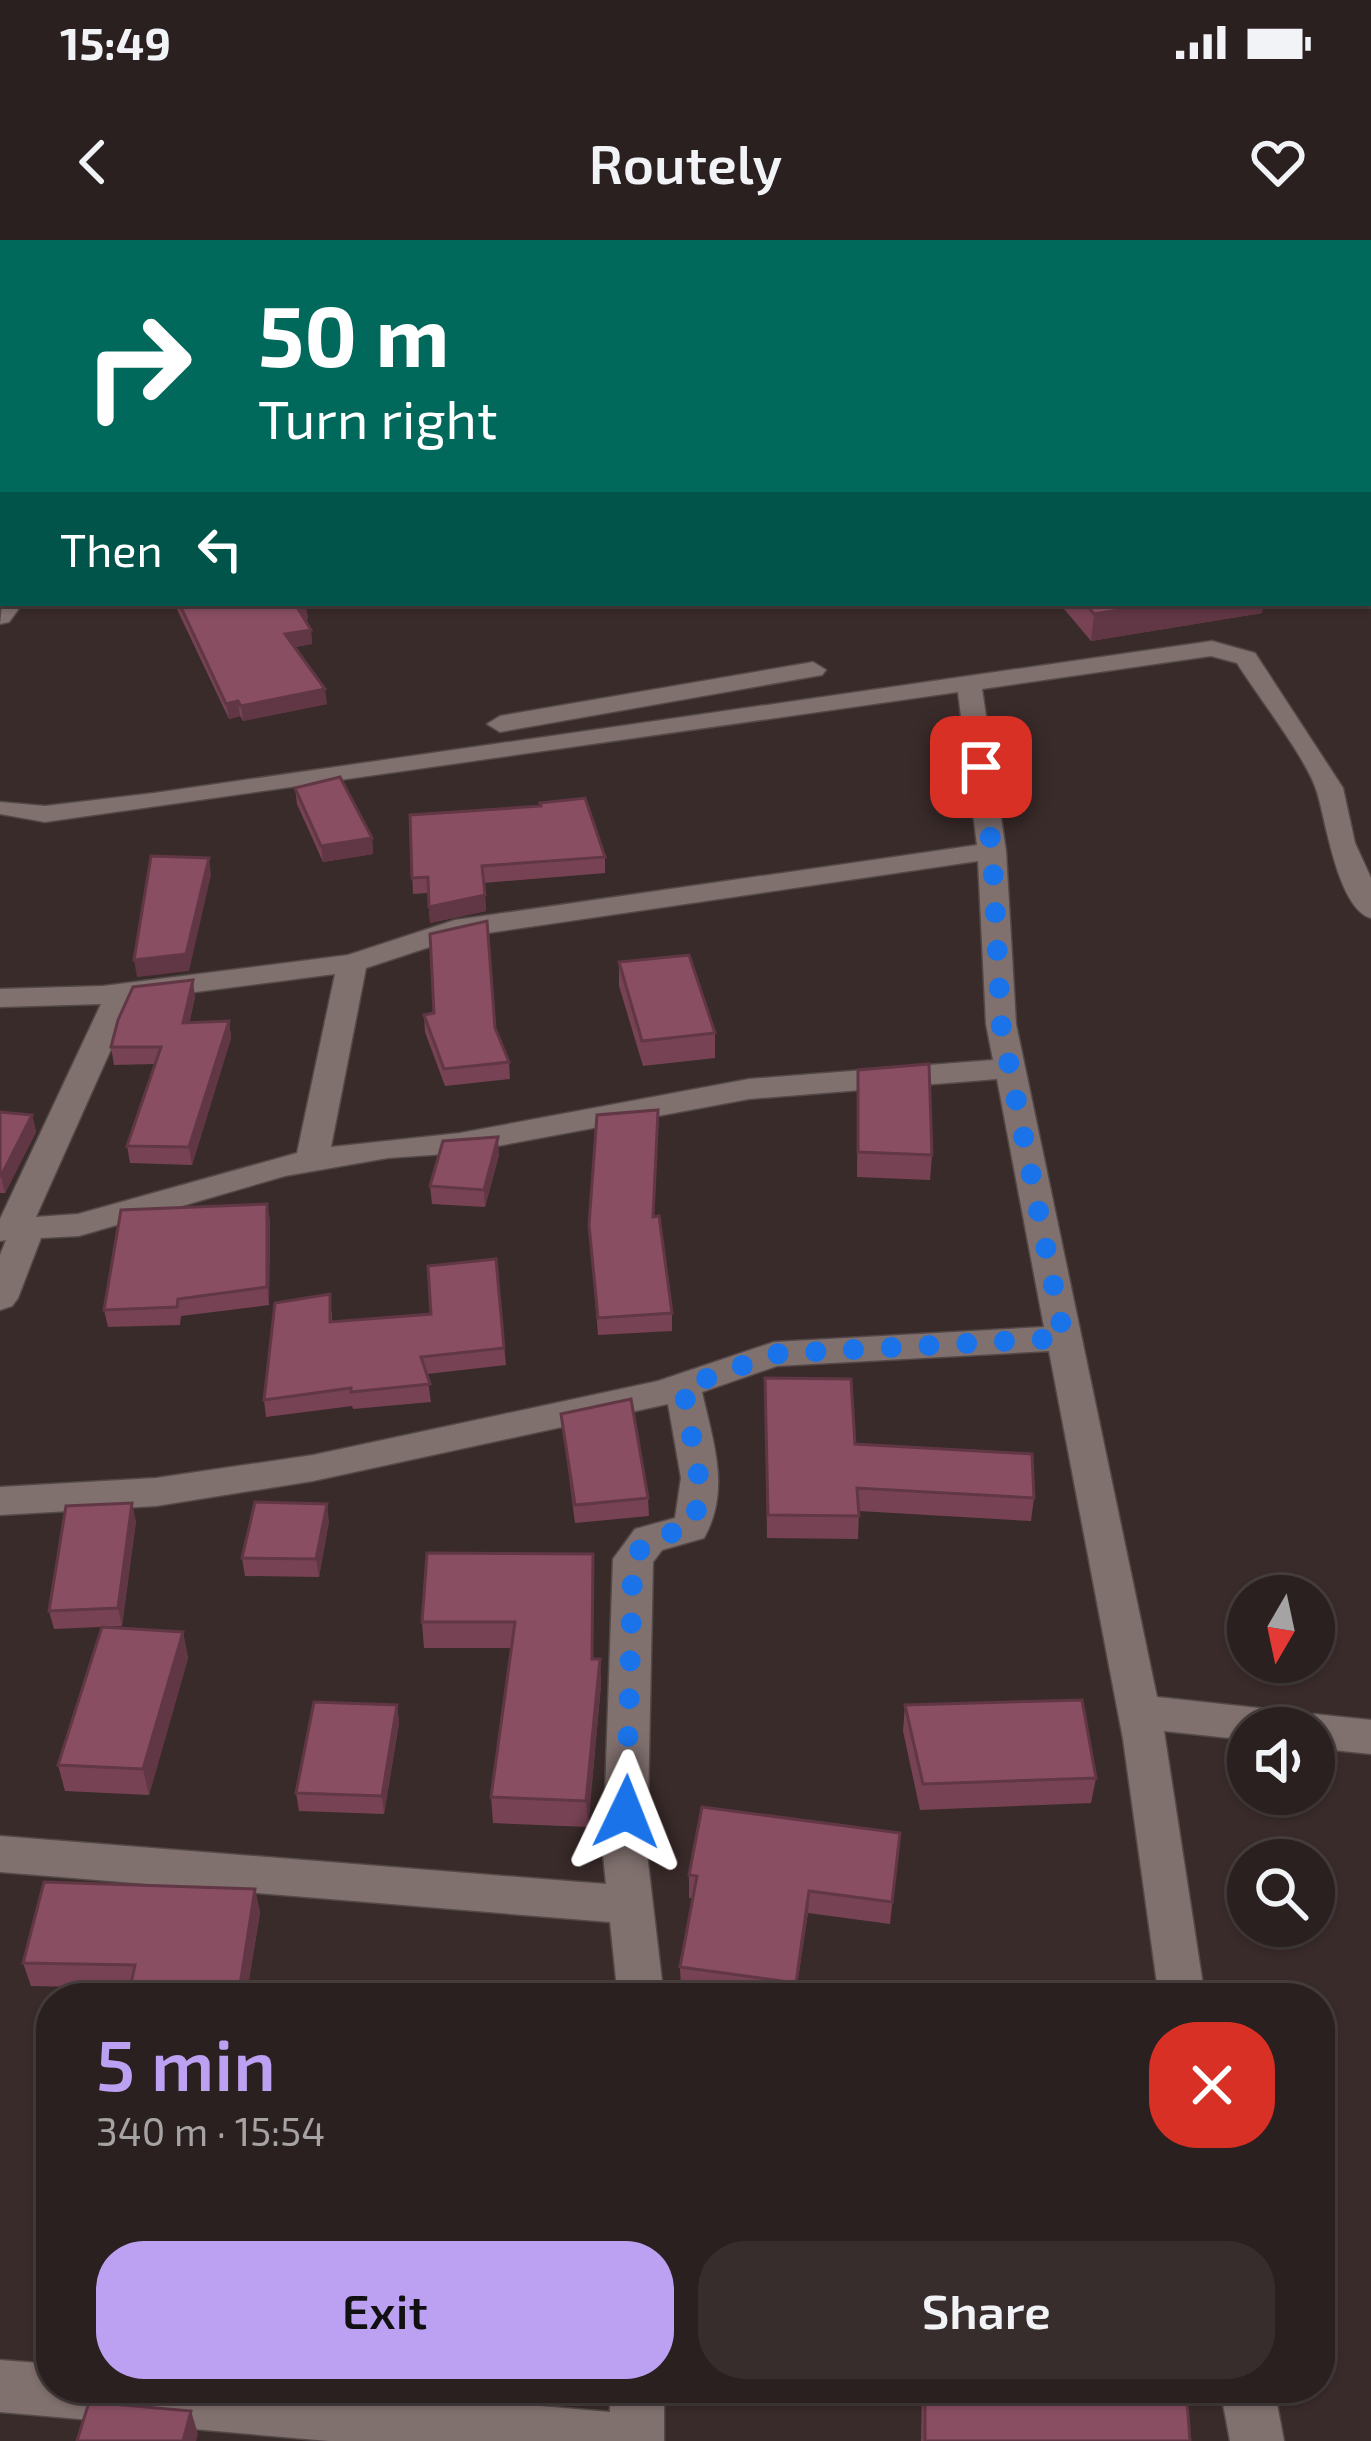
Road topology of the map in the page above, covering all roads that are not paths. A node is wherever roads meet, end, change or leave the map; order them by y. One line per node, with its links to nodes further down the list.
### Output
1 (813, 670): 3 (street)
2 (970, 683): 3 (street); 4 (street); 5 (street)
3 (4, 809)
4 (992, 850): 6 (street); 9 (street)
5 (1371, 909)
6 (352, 964): 7 (street); 10 (street)
7 (121, 993): 8 (street); 11 (street)
8 (0, 998)
9 (1011, 1068): 10 (street); 13 (street)
10 (312, 1161): 11 (street)
11 (14, 1229): 12 (street)
12 (0, 1298)
13 (1064, 1338): 14 (street); 16 (street)
14 (683, 1387): 15 (street); 21 (street)
15 (0, 1501)
16 (1139, 1712): 17 (street); 23 (street)
17 (1227, 1722)
18 (1335, 1733): 19 (street)
19 (1371, 1737)
20 (0, 1854): 21 (street)
21 (632, 1905): 22 (street)
22 (640, 1983)
23 (1180, 1983)
24 (0, 2386): 25 (street)
25 (36, 2389)
26 (197, 2403): 29 (street)
27 (637, 2403): 29 (street)
28 (1250, 2403): 30 (street)
29 (637, 2441)
30 (1257, 2441)

